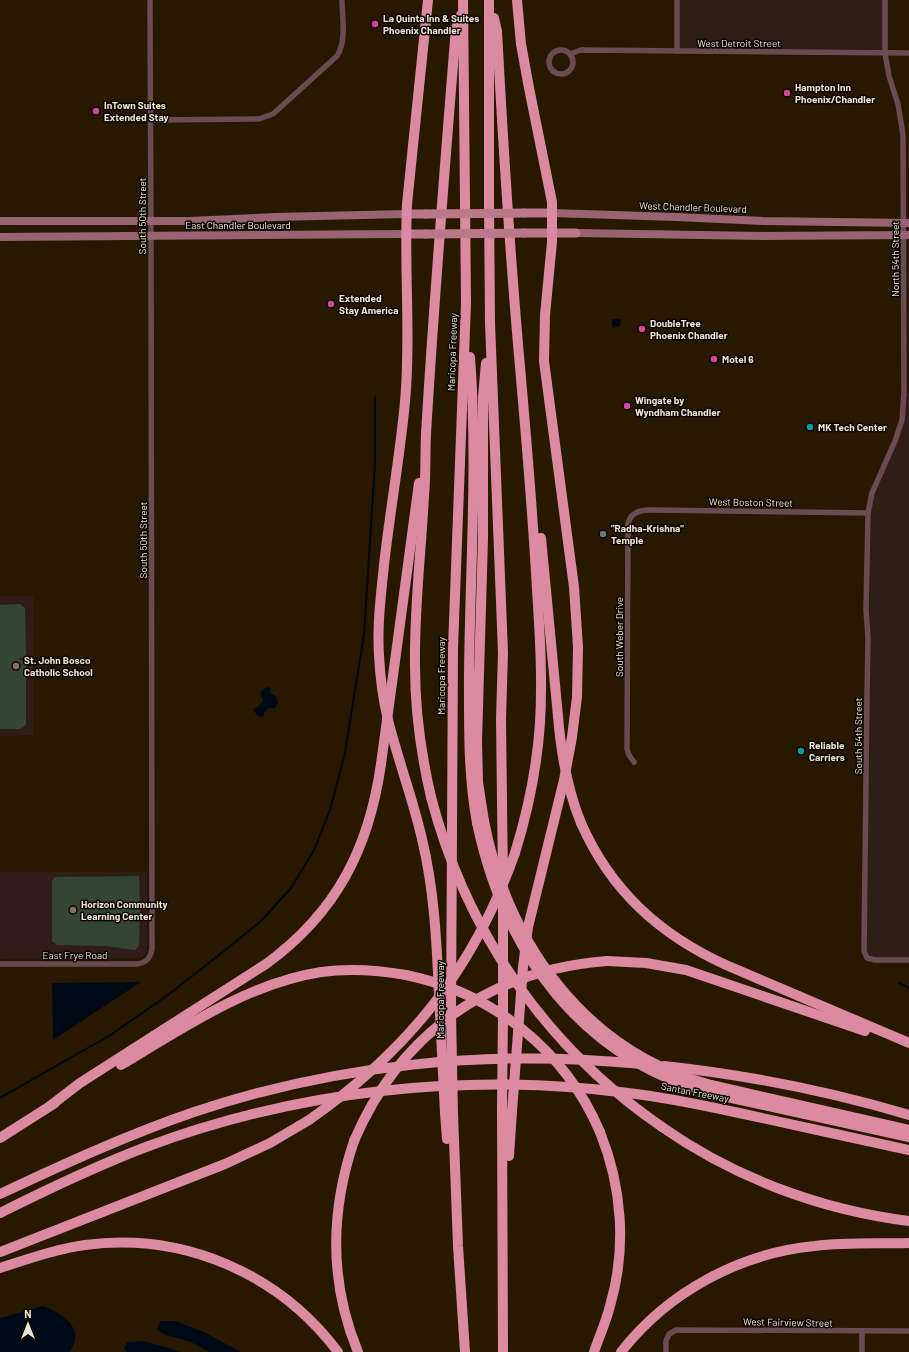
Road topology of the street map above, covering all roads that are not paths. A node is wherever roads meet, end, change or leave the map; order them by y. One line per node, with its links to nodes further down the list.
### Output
1 (150, 0): 13 (street, South 50th Street)
2 (342, 0): 13 (street)
3 (428, 0): 15 (highway)
4 (490, 0): 27 (highway); 29 (highway)
5 (517, 0): 14 (highway)
6 (677, 0): 9 (street)
7 (885, 0): 10 (street, North 54th Street)
8 (463, 5): 26 (highway, Maricopa Freeway); 28 (highway)
9 (677, 51): 10 (street, West Detroit Street); 12 (street, West Detroit Street)
10 (885, 53): 11 (street, West Detroit Street); 19 (street, North 54th Street)
11 (909, 53)
12 (570, 54): 12 (street, West Detroit Street)
13 (150, 120): 18 (street, South 50th Street)
14 (552, 213): 16 (main road, West Chandler Boulevard, bridge); 19 (main road, West Chandler Boulevard); 20 (highway)
15 (406, 214): 16 (main road, East Chandler Boulevard, bridge); 18 (main road, East Chandler Boulevard); 22 (highway)
16 (476, 214)
17 (0, 221): 18 (main road, East Chandler Boulevard)
18 (151, 221): 25 (street, South 50th Street)
19 (906, 223): 23 (street, North 54th Street)
20 (552, 233): 21 (main road); 22 (main road, East Chandler Boulevard, bridge); 39 (highway, bridge)
21 (576, 233): 23 (main road)
22 (406, 234): 25 (main road, East Chandler Boulevard); 40 (highway, bridge)
23 (906, 235): 31 (street, North 54th Street)
24 (0, 236): 25 (main road, East Chandler Boulevard)
25 (152, 236): 33 (street, South 50th Street)
26 (466, 303): 37 (highway, bridge); 40 (highway, Maricopa Freeway, bridge)
27 (490, 323): 37 (highway, bridge); 39 (highway, bridge)
28 (426, 436): 38 (highway, bridge); 48 (highway, bridge)
29 (527, 439): 36 (highway, bridge); 50 (highway, bridge)
30 (634, 513): 31 (street, West Boston Street); 32 (street, South Weber Drive)
31 (868, 513): 34 (street, South 54th Street)
32 (634, 762)
33 (148, 960): 35 (street, East Frye Road)
34 (909, 960)
35 (0, 964)
36 (909, 1044): 55 (highway, bridge)
37 (710, 1089): 42 (highway); 43 (highway)
38 (50, 1106): 44 (highway); 58 (highway, bridge)
39 (507, 1111): 57 (highway)
40 (449, 1114): 56 (highway, Maricopa Freeway)
41 (909, 1114): 46 (highway, Santan Freeway)
42 (909, 1130)
43 (909, 1137)
44 (0, 1138)
45 (909, 1150): 47 (highway, Santan Freeway)
46 (0, 1194)
47 (0, 1212)
48 (909, 1221)
49 (909, 1243): 59 (highway)
50 (0, 1252)
51 (0, 1268): 54 (highway)
52 (909, 1331): 53 (street, West Fairview Street)
53 (862, 1332): 60 (street, West Fairview Street); 61 (street)
54 (338, 1352)
55 (358, 1352)
56 (465, 1352)
57 (503, 1352)
58 (594, 1352)
59 (621, 1352)
60 (666, 1352)
61 (862, 1352)

